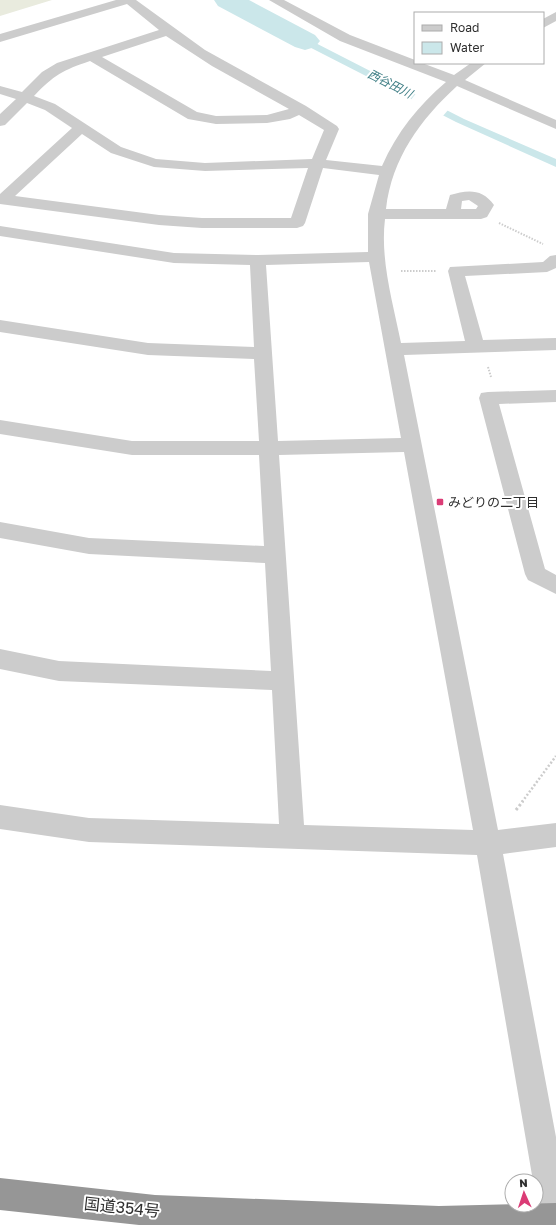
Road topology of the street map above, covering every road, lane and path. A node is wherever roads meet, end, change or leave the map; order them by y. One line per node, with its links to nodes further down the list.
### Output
1 (129, 0): 5 (street); 6 (street)
2 (276, 0): 9 (street)
3 (556, 16): 4 (street)
4 (544, 23)
5 (168, 31): 7 (street); 12 (street)
6 (0, 38)
7 (91, 56): 11 (street); 12 (street)
8 (478, 64): 9 (street)
9 (454, 80): 14 (street); 17 (street)
10 (0, 90): 11 (street)
11 (25, 97): 13 (street); 15 (street)
12 (301, 109): 16 (street)
13 (0, 122)
14 (556, 125)
15 (81, 127): 16 (street); 18 (street)
16 (316, 164): 17 (street); 18 (street)
17 (387, 171): 19 (street)
18 (1, 200)
19 (376, 214): 20 (street); 24 (street)
20 (481, 214): 22 (path)
21 (0, 232): 23 (street)
22 (553, 254): 25 (street)
23 (258, 260): 24 (street); 30 (street)
24 (377, 264): 25 (path); 29 (street)
25 (456, 271): 28 (street)
26 (0, 326): 30 (street)
27 (556, 344): 28 (street)
28 (479, 345): 29 (street); 32 (path)
29 (393, 349): 34 (street)
30 (263, 353): 35 (street)
31 (556, 396): 32 (street)
32 (497, 397): 38 (street)
33 (0, 427): 35 (street)
34 (411, 445): 35 (street); 46 (street)
35 (270, 448): 37 (street)
36 (0, 530): 37 (street)
37 (276, 555): 40 (street)
38 (556, 585)
39 (0, 659): 40 (street)
40 (283, 681): 45 (street)
41 (556, 756): 42 (path)
42 (516, 810)
43 (0, 817): 45 (street)
44 (556, 835): 46 (street)
45 (292, 837): 46 (street)
46 (488, 843): 48 (street)
47 (0, 1194): 48 (highway, 国道354号)
48 (556, 1220)

